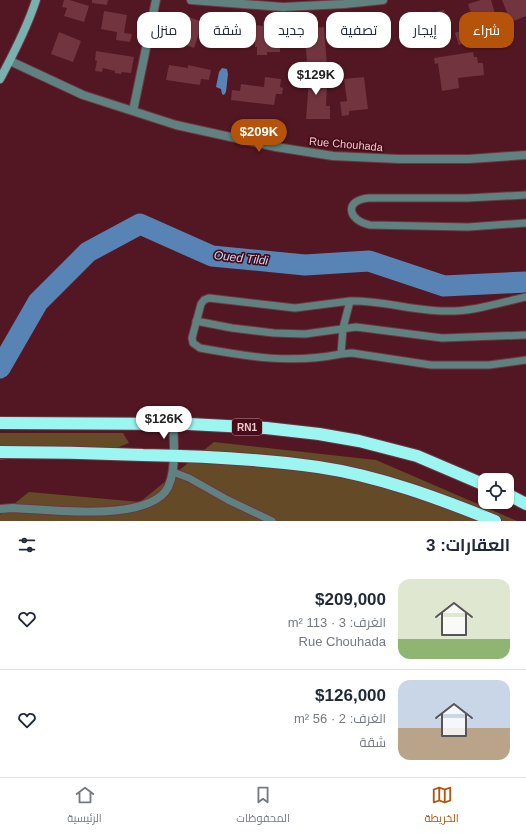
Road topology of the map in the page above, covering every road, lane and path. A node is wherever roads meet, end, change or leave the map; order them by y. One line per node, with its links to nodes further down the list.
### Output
1 (36, 0): 6 (street)
2 (156, 0): 8 (street)
3 (191, 0): 5 (street)
4 (383, 0): 5 (street)
5 (344, 2)
6 (10, 61): 7 (street); 8 (street, Rue Chouhada)
7 (0, 79)
8 (133, 111): 9 (street, Rue Chouhada)
9 (526, 156)
10 (526, 195): 11 (lane)
11 (526, 223)
12 (526, 297): 13 (lane)
13 (350, 302): 14 (lane); 15 (lane)
14 (196, 321): 15 (lane); 17 (lane)
15 (343, 328): 16 (lane); 17 (lane)
16 (526, 336)
17 (341, 354): 18 (lane)
18 (526, 360)
19 (0, 423): 20 (highway, RN1)
20 (173, 424): 22 (street); 24 (highway, RN1)
21 (0, 452): 22 (highway)
22 (174, 456): 23 (street); 29 (highway)
23 (173, 472): 27 (street); 28 (lane)
24 (478, 483)
25 (514, 498): 26 (highway)
26 (526, 504)
27 (0, 509)
28 (272, 521)
29 (495, 521)

